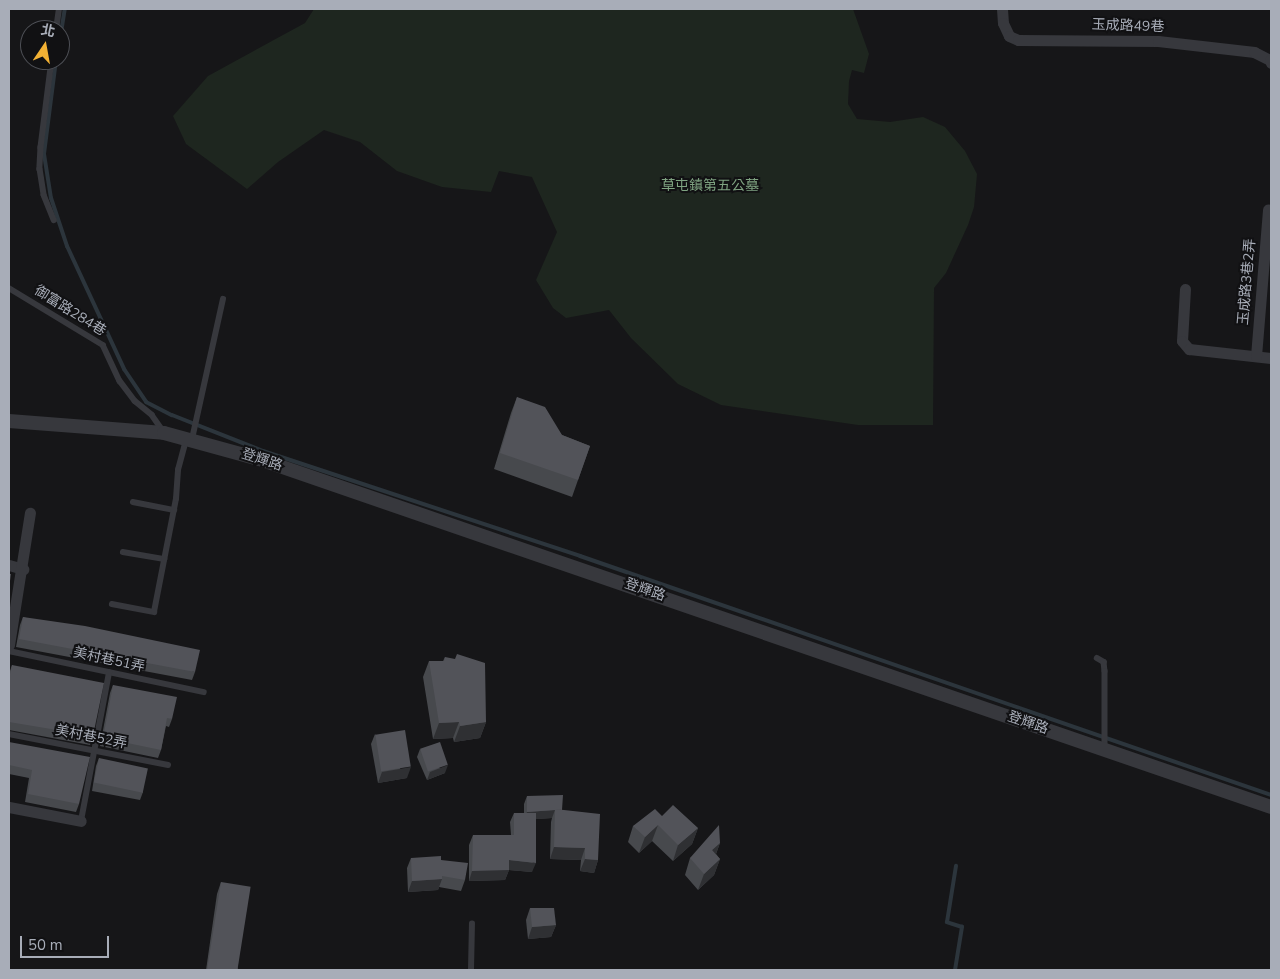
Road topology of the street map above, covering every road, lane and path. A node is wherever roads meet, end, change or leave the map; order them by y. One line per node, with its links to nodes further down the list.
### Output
1 (1002, 9): 2 (street, 玉成路49巷)
2 (1271, 63)
3 (51, 70): 5 (lane)
4 (1268, 209): 9 (street, 玉成路3巷2弄)
5 (54, 220)
6 (9, 288): 12 (lane, 御富路284巷)
7 (1186, 289): 9 (street)
8 (223, 299): 13 (lane)
9 (1256, 356): 10 (street)
10 (1271, 358)
11 (9, 421): 12 (street, 登輝路)
12 (164, 433): 13 (street, 登輝路)
13 (190, 439): 15 (lane); 28 (street, 登輝路)
14 (133, 502): 15 (lane)
15 (174, 510): 18 (lane)
16 (30, 514): 20 (street)
17 (124, 552): 18 (lane)
18 (164, 559): 21 (lane)
19 (9, 565): 20 (street)
20 (23, 569): 22 (street)
21 (112, 604)
22 (9, 645)
23 (9, 652): 25 (lane, 美村巷51弄)
24 (1097, 658): 28 (lane)
25 (109, 672): 26 (lane, 美村巷51弄); 29 (lane)
26 (204, 692)
27 (9, 734): 29 (lane, 美村巷52弄)
28 (1105, 750): 32 (street, 登輝路)
29 (94, 751): 30 (lane, 美村巷52弄); 33 (lane)
30 (168, 765)
31 (9, 807): 33 (street)
32 (1271, 807)
33 (81, 821)
34 (472, 924): 35 (lane)
35 (471, 970)

